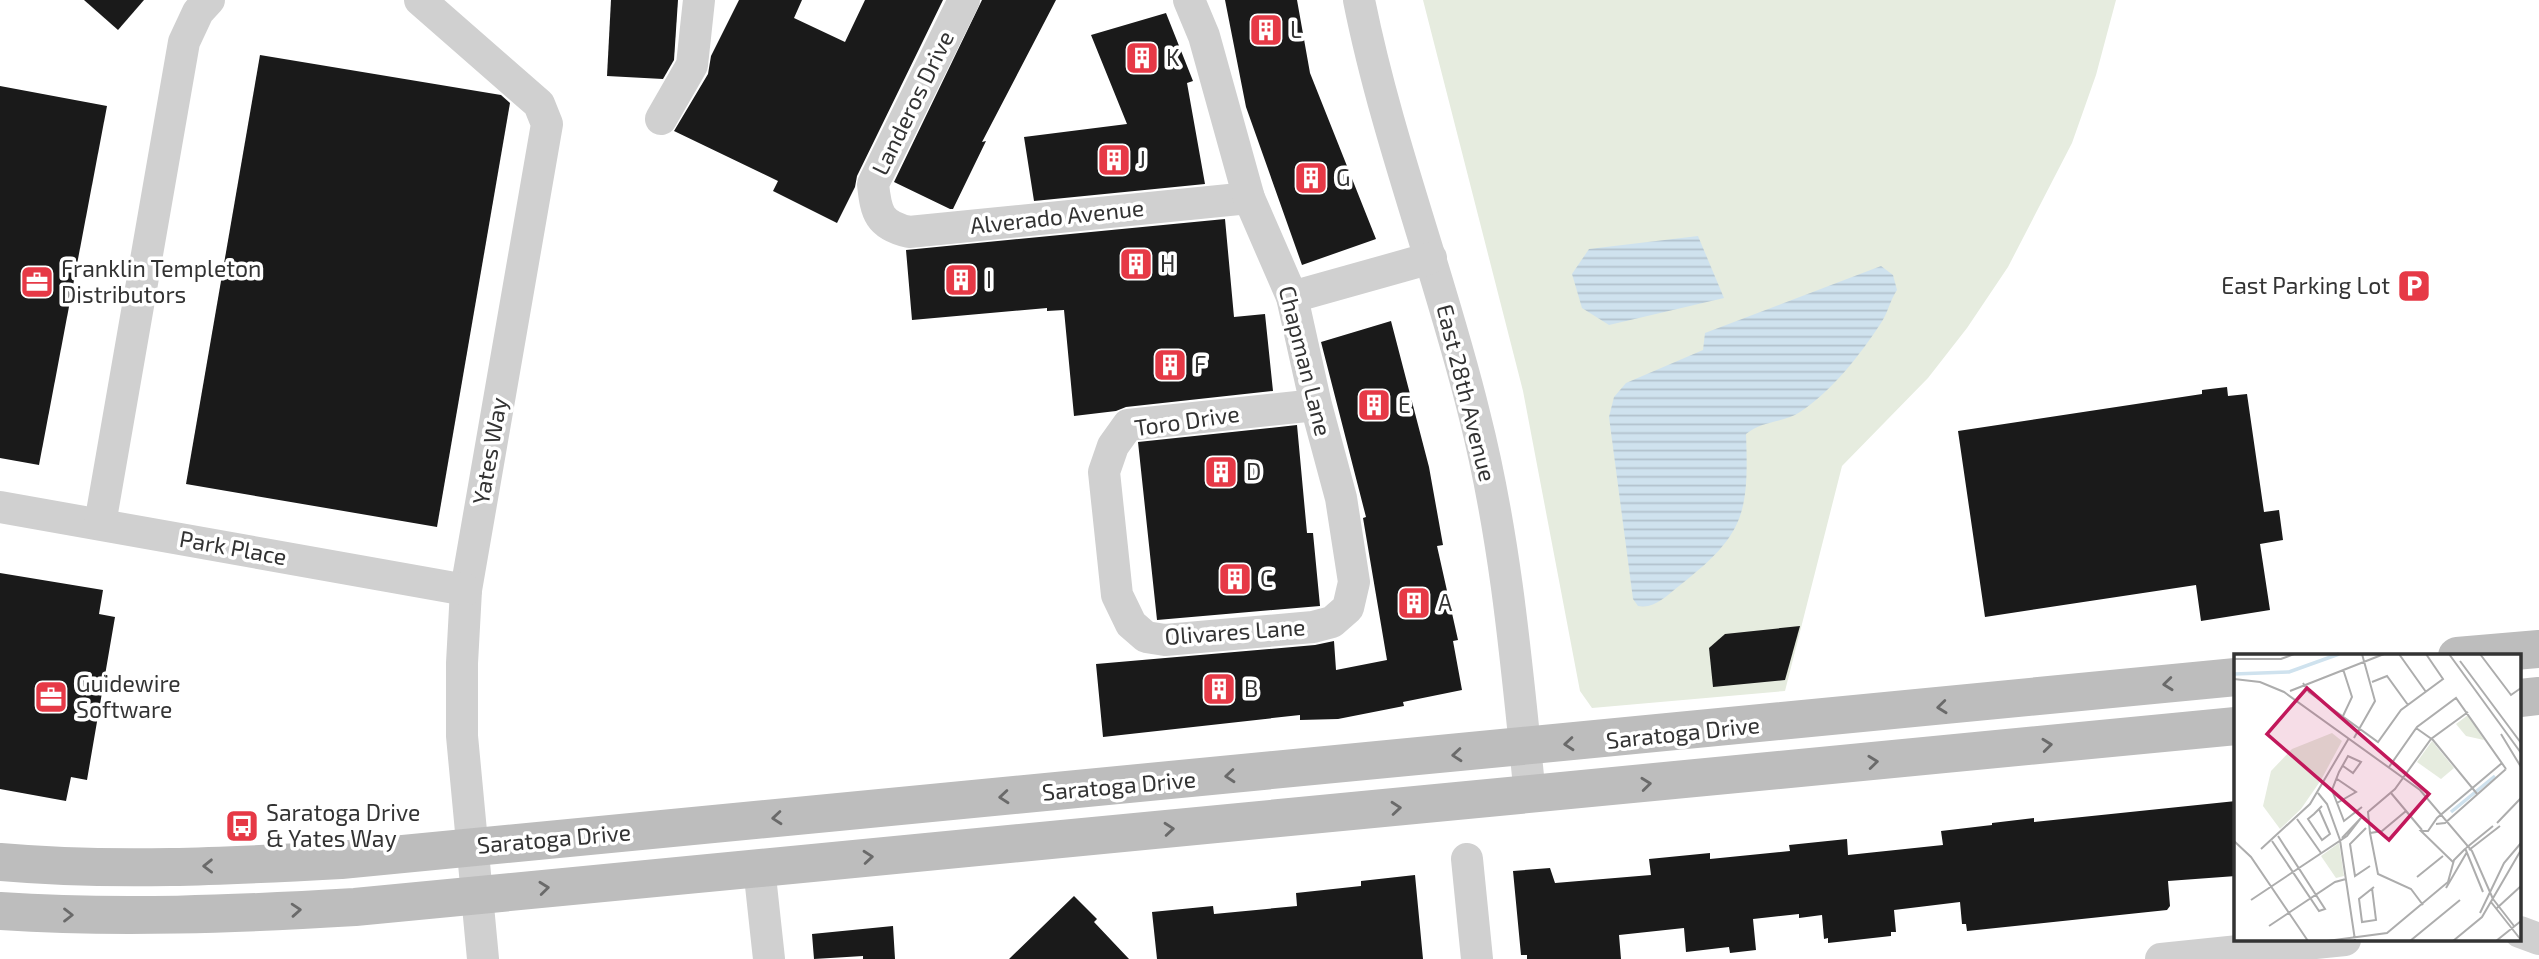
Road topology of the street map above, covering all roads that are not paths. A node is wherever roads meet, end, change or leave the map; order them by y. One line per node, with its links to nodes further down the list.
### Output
1 (209, 0): 14 (street)
2 (420, 0): 16 (street, Yates Way)
3 (964, 0): 9 (street, Landeros Drive)
4 (1189, 0): 8 (street, Chapman Lane)
5 (1359, 0): 10 (street, East 28th Avenue)
6 (700, 3): 7 (street)
7 (662, 120)
8 (1249, 198): 9 (street, Alverado Avenue); 11 (street, Chapman Lane)
9 (876, 209)
10 (1431, 258): 11 (street); 22 (street, East 28th Avenue)
11 (1292, 297): 12 (street, Chapman Lane)
12 (1316, 405): 15 (street, Toro Drive); 17 (street, Chapman Lane)
13 (0, 507): 14 (street, Park Place)
14 (100, 524): 16 (street, Park Place)
15 (1110, 533): 17 (street, Olivares Lane)
16 (466, 590): 24 (street, Yates Way)
17 (1348, 608)
18 (2539, 649): 19 (main road)
19 (2480, 654)
20 (2234, 677): 22 (main road, Saratoga Drive, one-way to 22)
21 (2234, 726): 23 (main road, Saratoga Drive, one-way to 21)
22 (1525, 748): 23 (street, East 28th Avenue); 24 (main road, Saratoga Drive, one-way to 24)
23 (1530, 796): 27 (main road, Saratoga Drive, one-way to 23)
24 (471, 847): 26 (main road, Saratoga Drive, one-way to 26); 28 (street, Yates Way)
25 (1467, 859): 35 (street)
26 (0, 862)
27 (759, 867): 28 (main road, Saratoga Drive, one-way to 27); 34 (street)
28 (476, 895): 29 (main road, Saratoga Drive, one-way to 28); 33 (street, Yates Way)
29 (0, 911)
30 (2522, 933): 31 (street)
31 (2539, 939)
32 (2326, 942): 36 (street)
33 (483, 959)
34 (769, 959)
35 (1477, 959)
36 (2168, 959)

